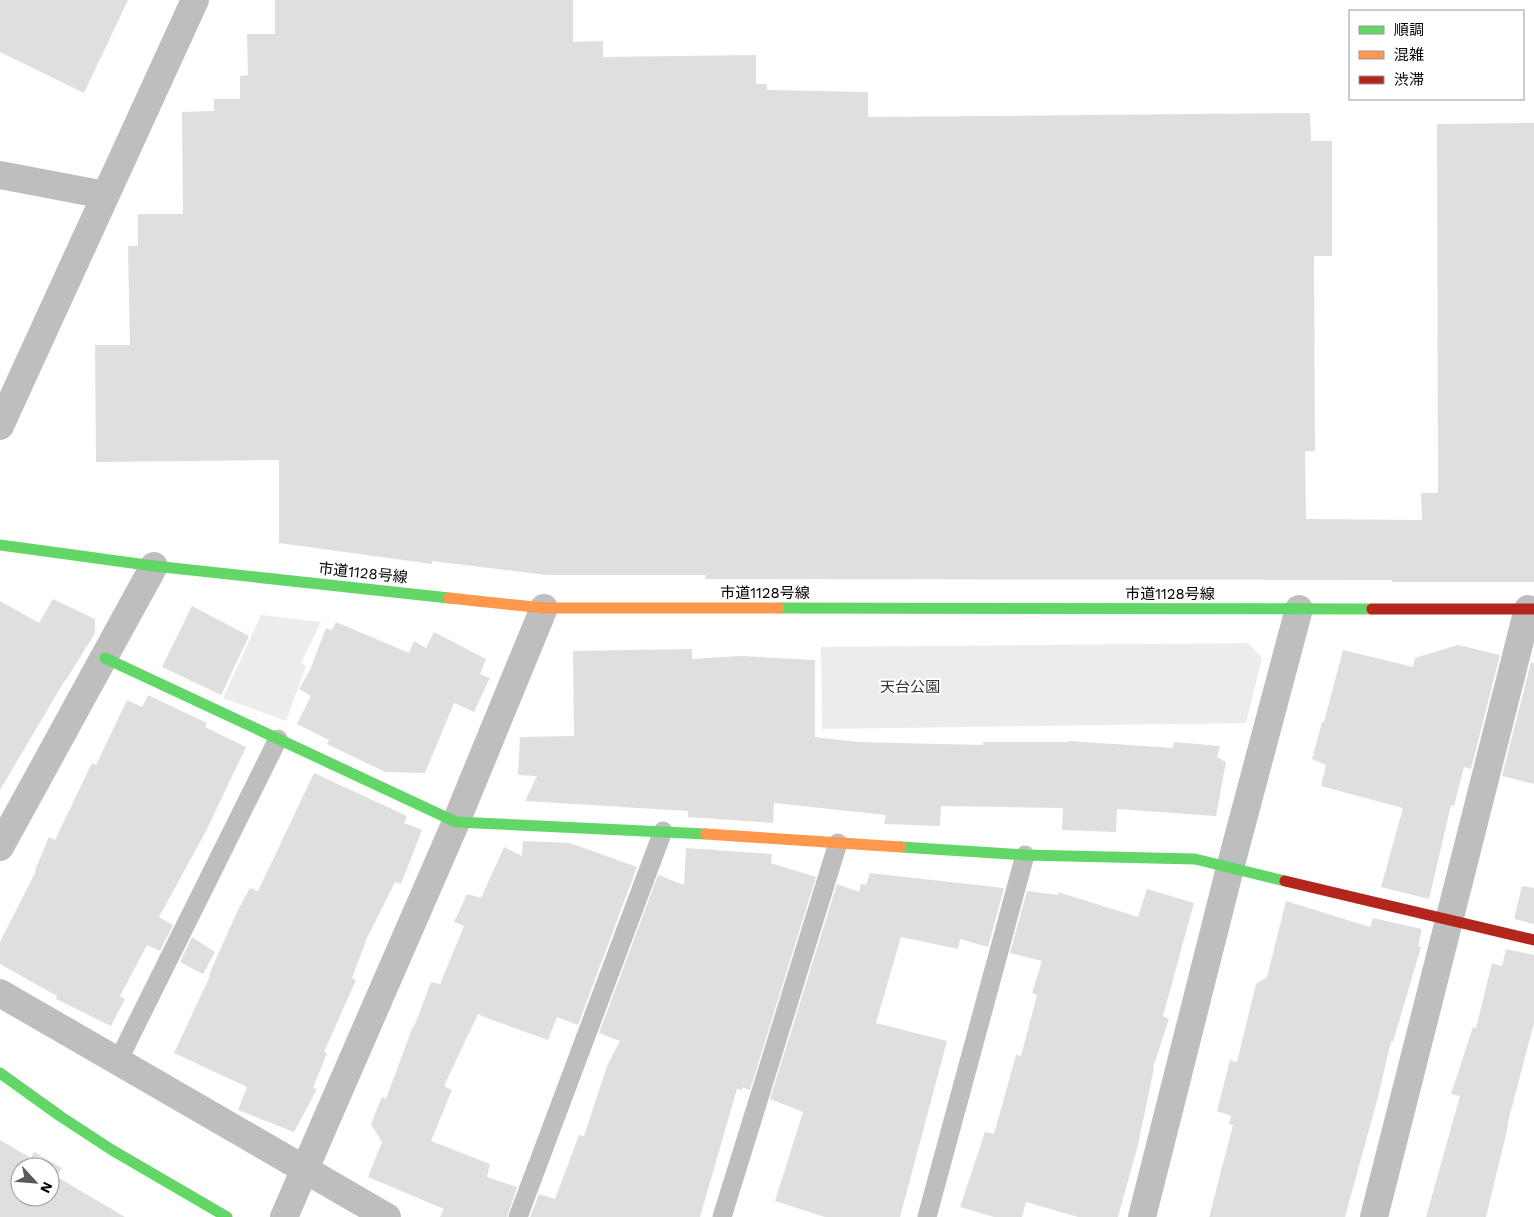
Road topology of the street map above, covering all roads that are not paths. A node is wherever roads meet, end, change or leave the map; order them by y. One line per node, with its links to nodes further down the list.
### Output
1 (195, 0): 3 (street)
2 (0, 175): 3 (street)
3 (105, 195): 4 (street)
4 (0, 426)
5 (0, 545): 6 (street, 市道1128号線)
6 (154, 566): 7 (street, 市道1128号線); 10 (street)
7 (544, 608): 8 (street, 市道1128号線); 12 (street)
8 (1299, 609): 9 (street, 市道1128号線); 17 (street)
9 (1531, 609): 18 (street)
10 (105, 658): 11 (street); 15 (street)
11 (278, 739): 12 (street); 21 (lane)
12 (456, 822): 13 (street); 23 (street)
13 (663, 831): 14 (street); 27 (lane)
14 (838, 843): 16 (street); 28 (lane)
15 (0, 847)
16 (1025, 855): 17 (street); 29 (lane)
17 (1230, 868): 18 (street); 30 (street)
18 (1449, 920): 19 (street); 31 (street)
19 (1534, 940)
20 (0, 993): 21 (street)
21 (118, 1061): 23 (street)
22 (0, 1073): 24 (street)
23 (304, 1170): 25 (street); 26 (street)
24 (227, 1217)
25 (284, 1217)
26 (387, 1217)
27 (518, 1217)
28 (722, 1217)
29 (926, 1217)
30 (1142, 1217)
31 (1374, 1217)

